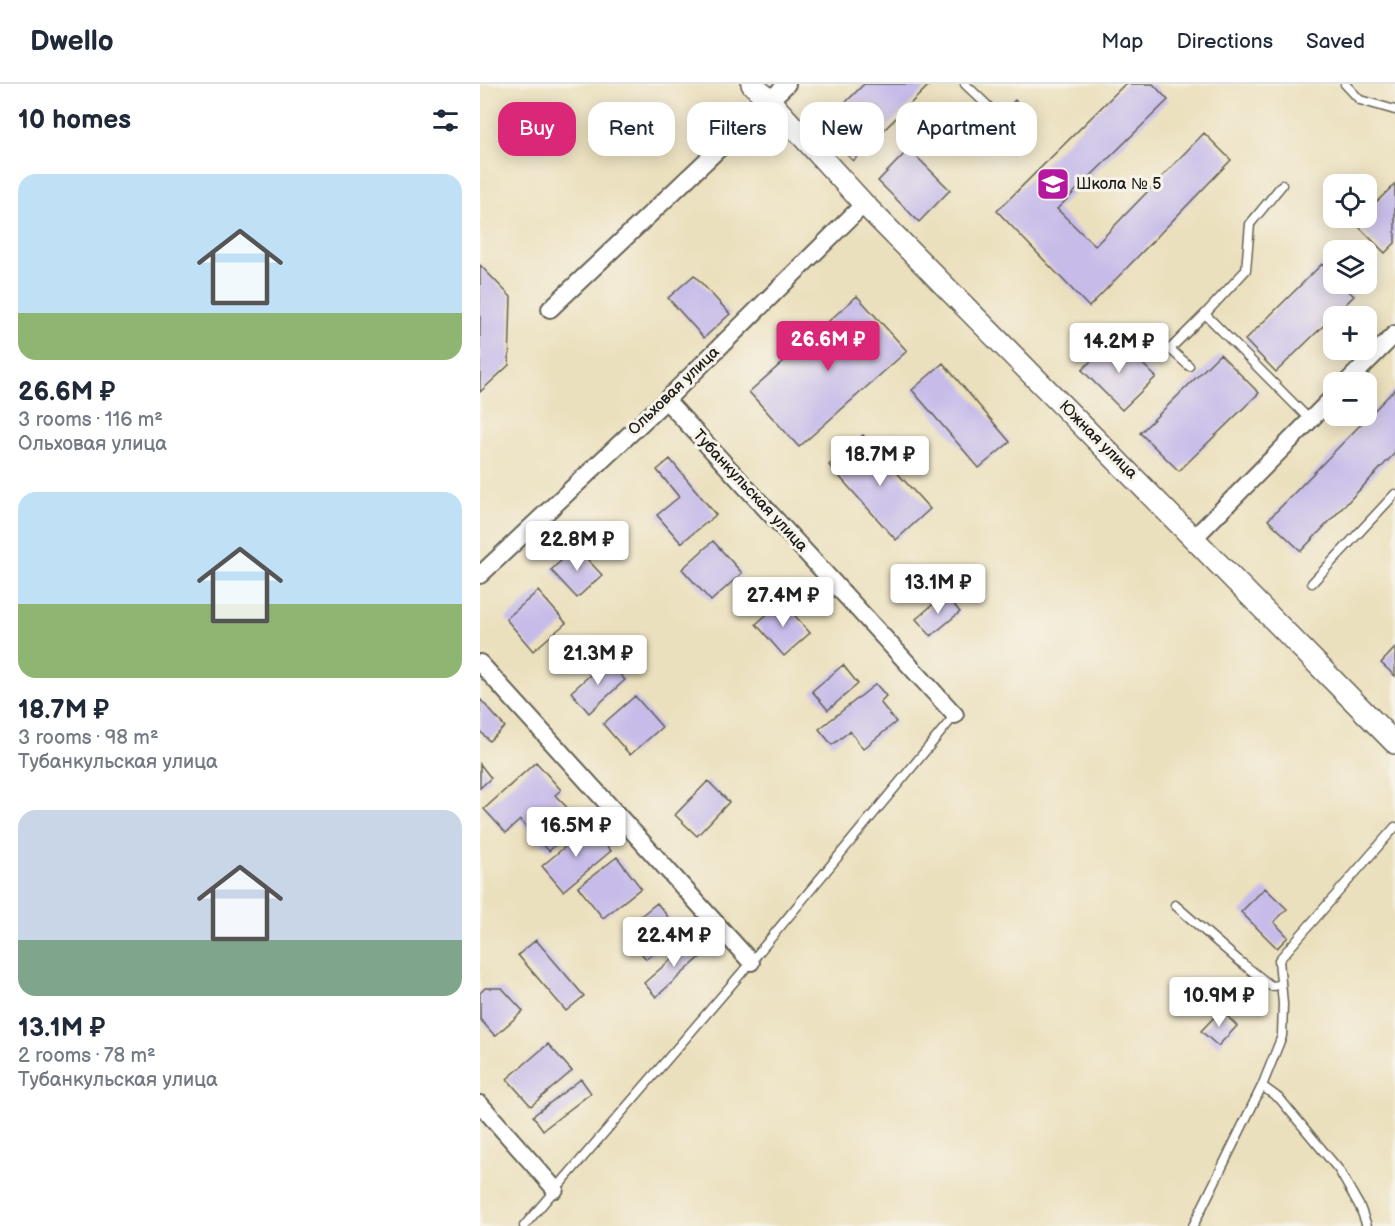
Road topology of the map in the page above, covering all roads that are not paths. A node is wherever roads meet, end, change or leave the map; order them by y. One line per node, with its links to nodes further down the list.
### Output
1 (752, 84): 5 (street, Южная улица)
2 (787, 84): 5 (street)
3 (965, 84): 6 (lane)
4 (1345, 84): 7 (lane)
5 (770, 101): 9 (street, Южная улица); 10 (street)
6 (984, 102)
7 (1395, 110)
8 (1282, 185): 11 (lane)
9 (864, 204): 15 (street, Ольховая улица); 19 (street, Южная улица)
10 (550, 309)
11 (1205, 314): 13 (lane); 17 (lane)
12 (1395, 334): 14 (street)
13 (1189, 366)
14 (1357, 372)
15 (666, 400): 20 (street, Ольховая улица); 23 (street, Тубанкульская улица)
16 (1323, 407): 17 (street)
17 (1310, 420): 19 (street)
18 (1395, 494): 21 (lane)
19 (1194, 538): 24 (street, Южная улица)
20 (480, 574)
21 (1312, 583)
22 (480, 663): 27 (street)
23 (955, 715): 27 (lane)
24 (1395, 742)
25 (1395, 827): 28 (lane)
26 (1175, 904): 28 (lane)
27 (751, 962): 31 (lane)
28 (1281, 985): 29 (lane)
29 (1262, 1086): 33 (lane); 34 (lane)
30 (480, 1104): 31 (street)
31 (555, 1189): 32 (lane)
32 (524, 1226)
33 (1193, 1226)
34 (1367, 1226)

